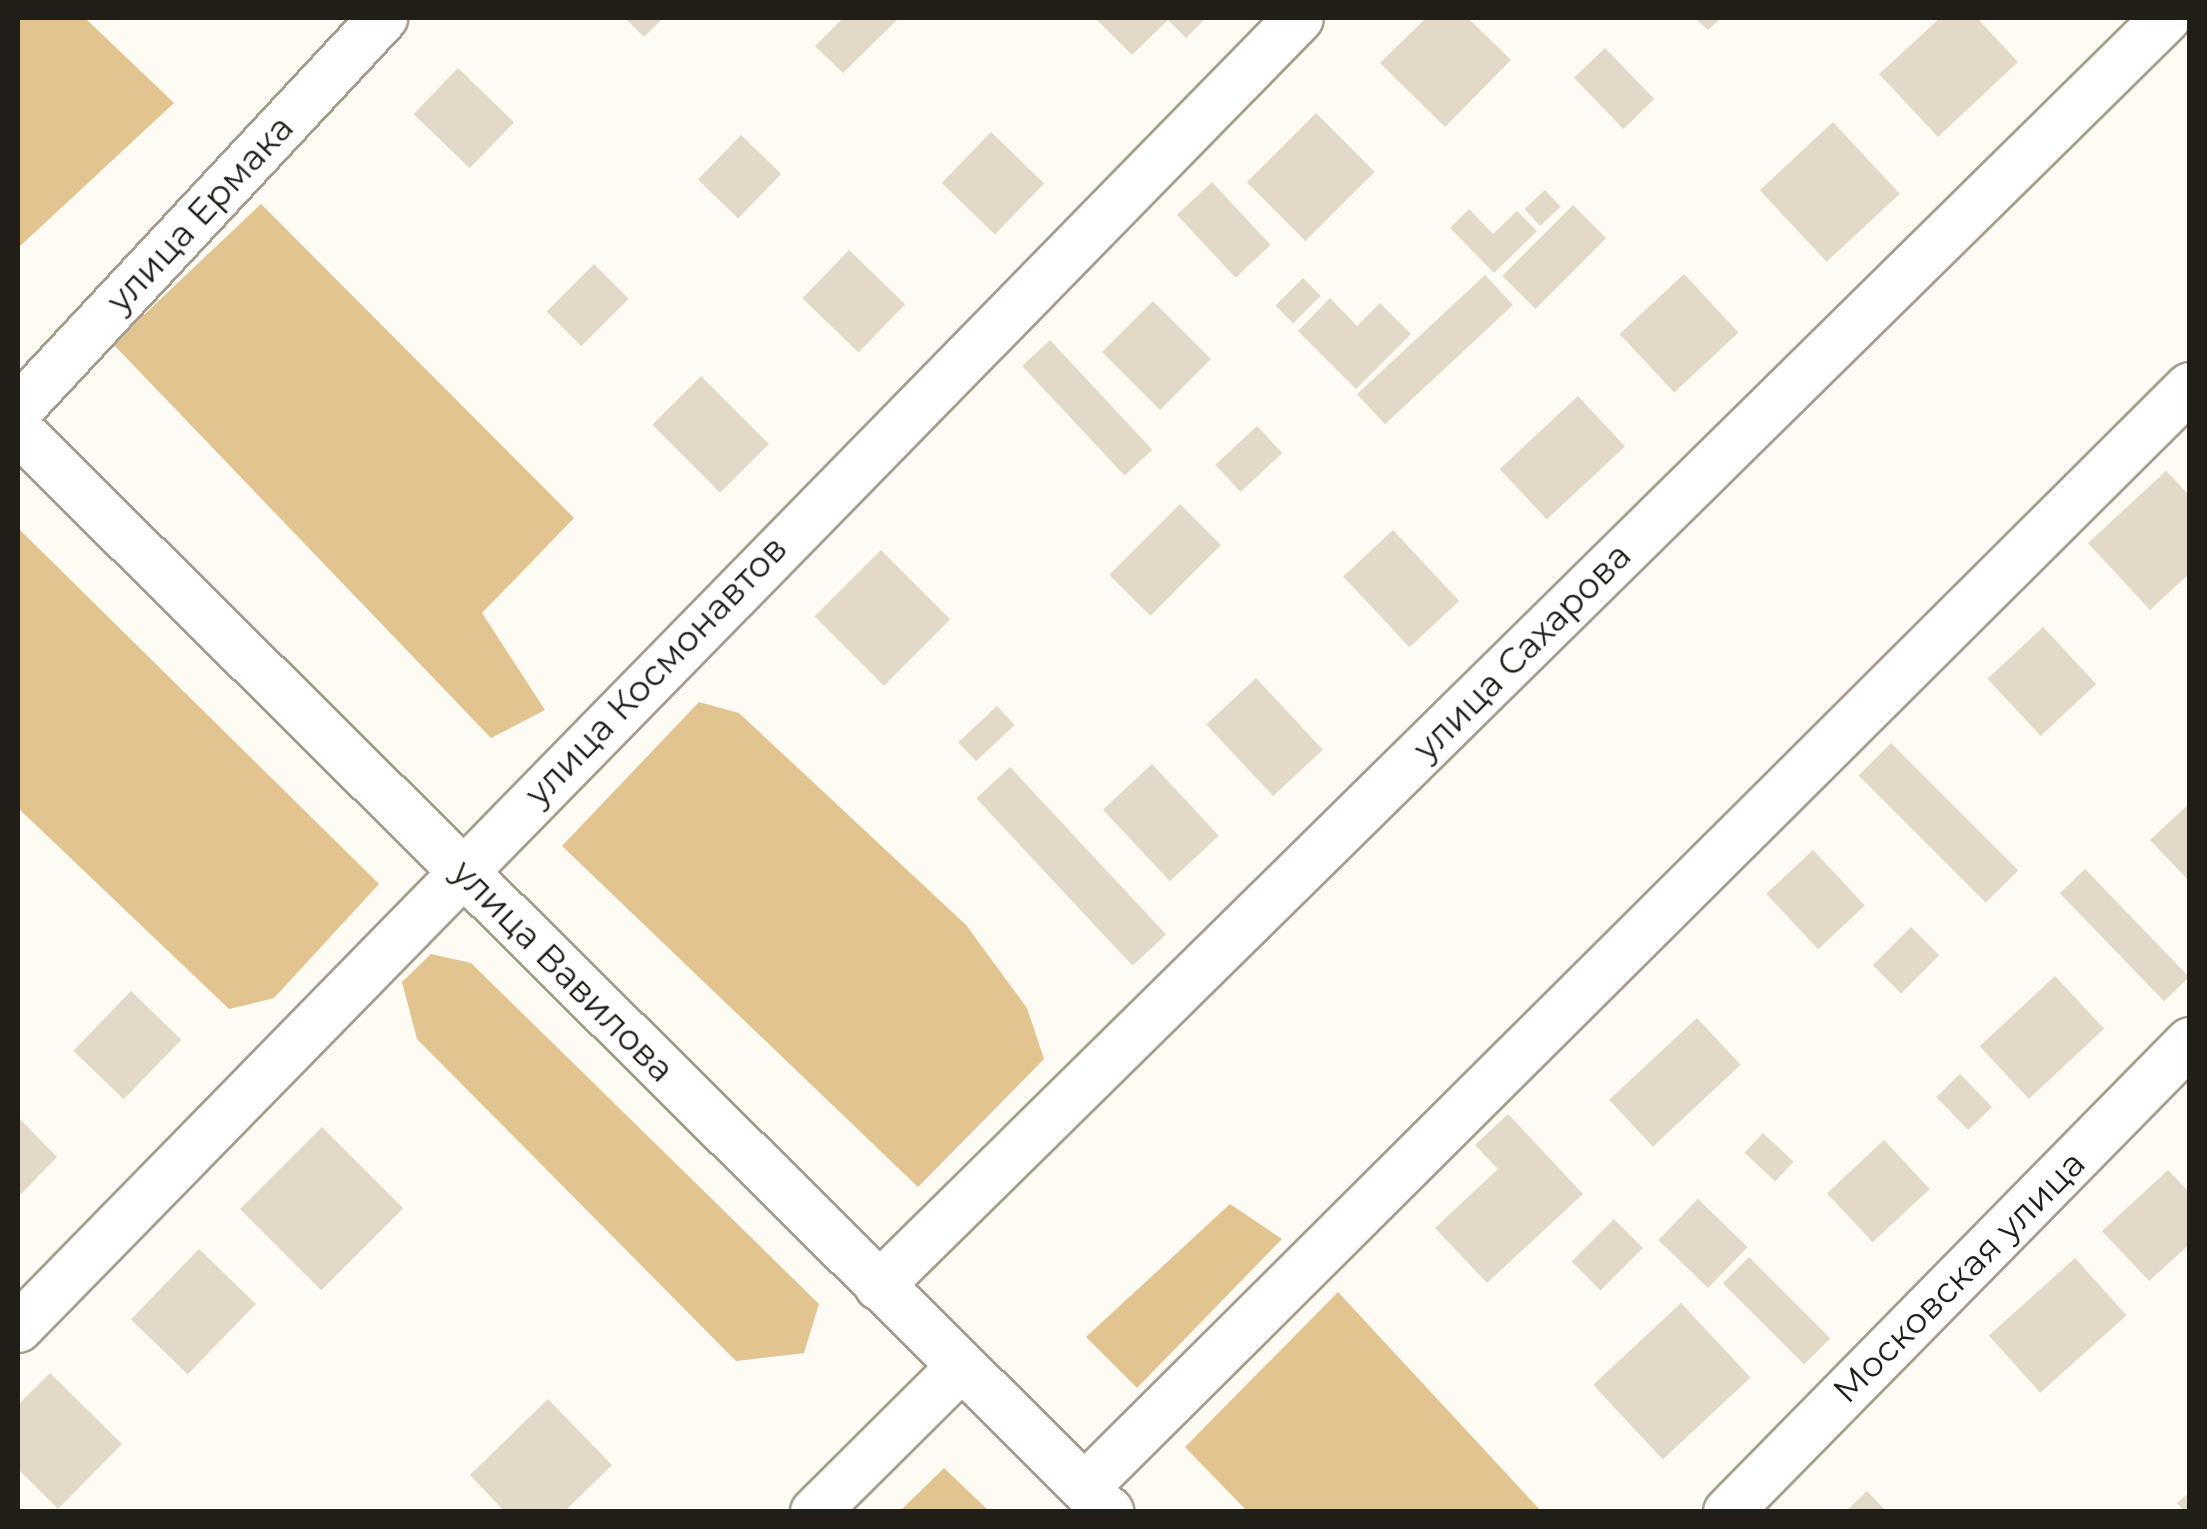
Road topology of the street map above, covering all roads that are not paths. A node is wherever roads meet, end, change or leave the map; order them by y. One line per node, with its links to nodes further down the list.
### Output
1 (383, 18): 5 (street, улица Ермака)
2 (1299, 18): 7 (street, улица Космонавтов)
3 (2166, 18): 9 (street, улица Сахарова)
4 (2190, 387): 12 (street)
5 (18, 410)
6 (18, 430): 7 (street, улица Вавилова)
7 (463, 870): 9 (street, улица Вавилова); 10 (street, улица Космонавтов)
8 (2190, 1042): 14 (street, Московская улица)
9 (879, 1286): 11 (street, улица Вавилова)
10 (18, 1328)
11 (960, 1368): 12 (street, улица Вавилова); 13 (street)
12 (1097, 1499)
13 (816, 1512)
14 (1728, 1512)

